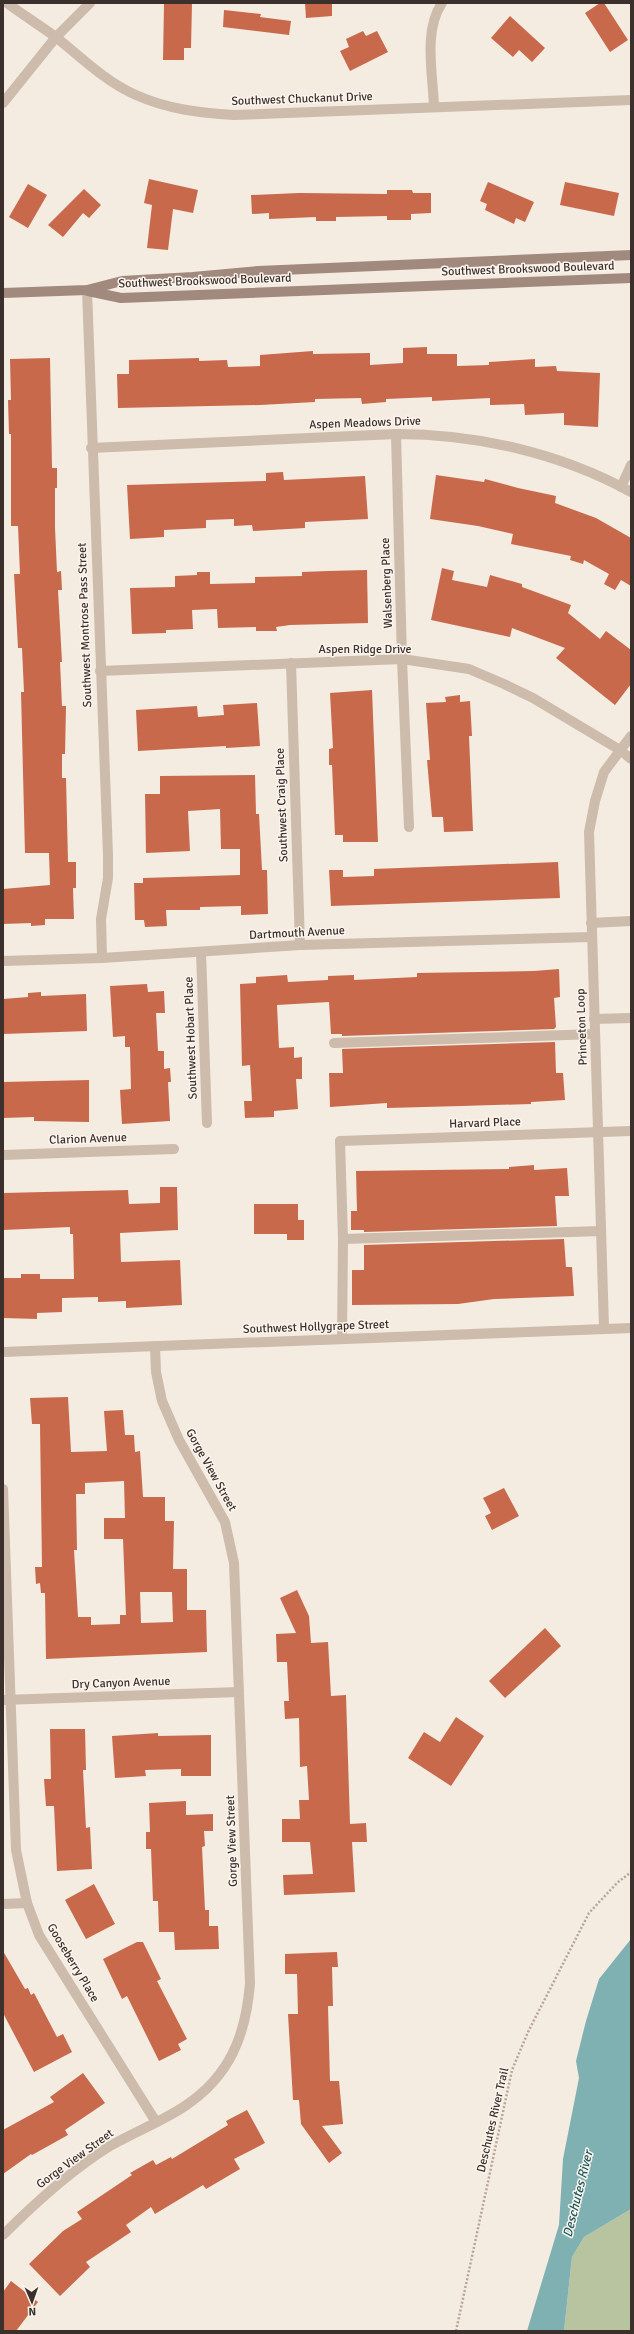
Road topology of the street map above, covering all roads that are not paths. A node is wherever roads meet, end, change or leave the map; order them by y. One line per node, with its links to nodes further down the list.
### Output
1 (7, 3): 4 (street, Southwest Chuckanut Drive)
2 (90, 3): 4 (street)
3 (442, 3): 7 (street)
4 (56, 38): 6 (street); 7 (street, Southwest Chuckanut Drive)
5 (631, 100): 7 (street, Southwest Chuckanut Drive)
6 (3, 103)
7 (434, 106)
8 (631, 255): 10 (main road, Southwest Brookswood Boulevard)
9 (631, 278): 10 (main road, Southwest Brookswood Boulevard)
10 (86, 290): 11 (main road); 13 (street, Southwest Montrose Pass Street)
11 (3, 293)
12 (396, 434): 13 (street, Aspen Meadows Drive); 15 (street, Aspen Meadows Drive); 17 (street, Walsenberg Place)
13 (91, 448): 19 (street, Southwest Montrose Pass Street)
14 (631, 465): 15 (street)
15 (621, 487): 16 (street, Aspen Meadows Drive)
16 (631, 492)
17 (402, 659): 18 (street, Aspen Ridge Drive); 21 (street, Aspen Ridge Drive); 23 (street, Walsenberg Place)
18 (291, 663): 19 (street, Aspen Ridge Drive); 27 (street, Southwest Craig Place)
19 (100, 670): 29 (street, Southwest Montrose Pass Street)
20 (631, 736): 21 (street, Princeton Loop)
21 (620, 750): 22 (street, Aspen Ridge Drive); 25 (street, Princeton Loop)
22 (631, 759)
23 (409, 827)
24 (631, 921): 25 (street)
25 (591, 923): 26 (street, Princeton Loop)
26 (592, 937): 27 (street, Dartmouth Avenue); 32 (street, Princeton Loop)
27 (300, 945): 28 (street, Dartmouth Avenue)
28 (201, 952): 29 (street, Dartmouth Avenue); 35 (street, Southwest Hobart Place)
29 (102, 958): 30 (street, Dartmouth Avenue)
30 (3, 961)
31 (631, 1018): 32 (street)
32 (594, 1019): 33 (street, Princeton Loop)
33 (595, 1034): 34 (street); 37 (street, Princeton Loop)
34 (334, 1042)
35 (207, 1123)
36 (631, 1131): 37 (street, Harvard Place)
37 (598, 1132): 40 (street, Princeton Loop); 41 (street, Harvard Place)
38 (174, 1150): 39 (street, Clarion Avenue)
39 (3, 1155)
40 (601, 1231): 41 (street); 42 (street, Princeton Loop)
41 (343, 1239): 44 (street)
42 (604, 1328): 43 (street, Southwest Hollygrape Street); 44 (street, Southwest Hollygrape Street)
43 (631, 1328)
44 (342, 1339): 45 (street, Southwest Hollygrape Street)
45 (155, 1346): 46 (street, Southwest Hollygrape Street); 49 (street, Gorge View Street)
46 (3, 1352)
47 (3, 1489): 48 (street, Gooseberry Place)
48 (3, 1493): 50 (street, Gooseberry Place)
49 (239, 1692): 50 (street, Dry Canyon Avenue); 53 (street, Gorge View Street)
50 (7, 1700): 51 (street, Gooseberry Place)
51 (27, 1903): 52 (street); 53 (street, Gooseberry Place)
52 (3, 1904)
53 (156, 2122): 54 (street, Gorge View Street)
54 (3, 2235)

